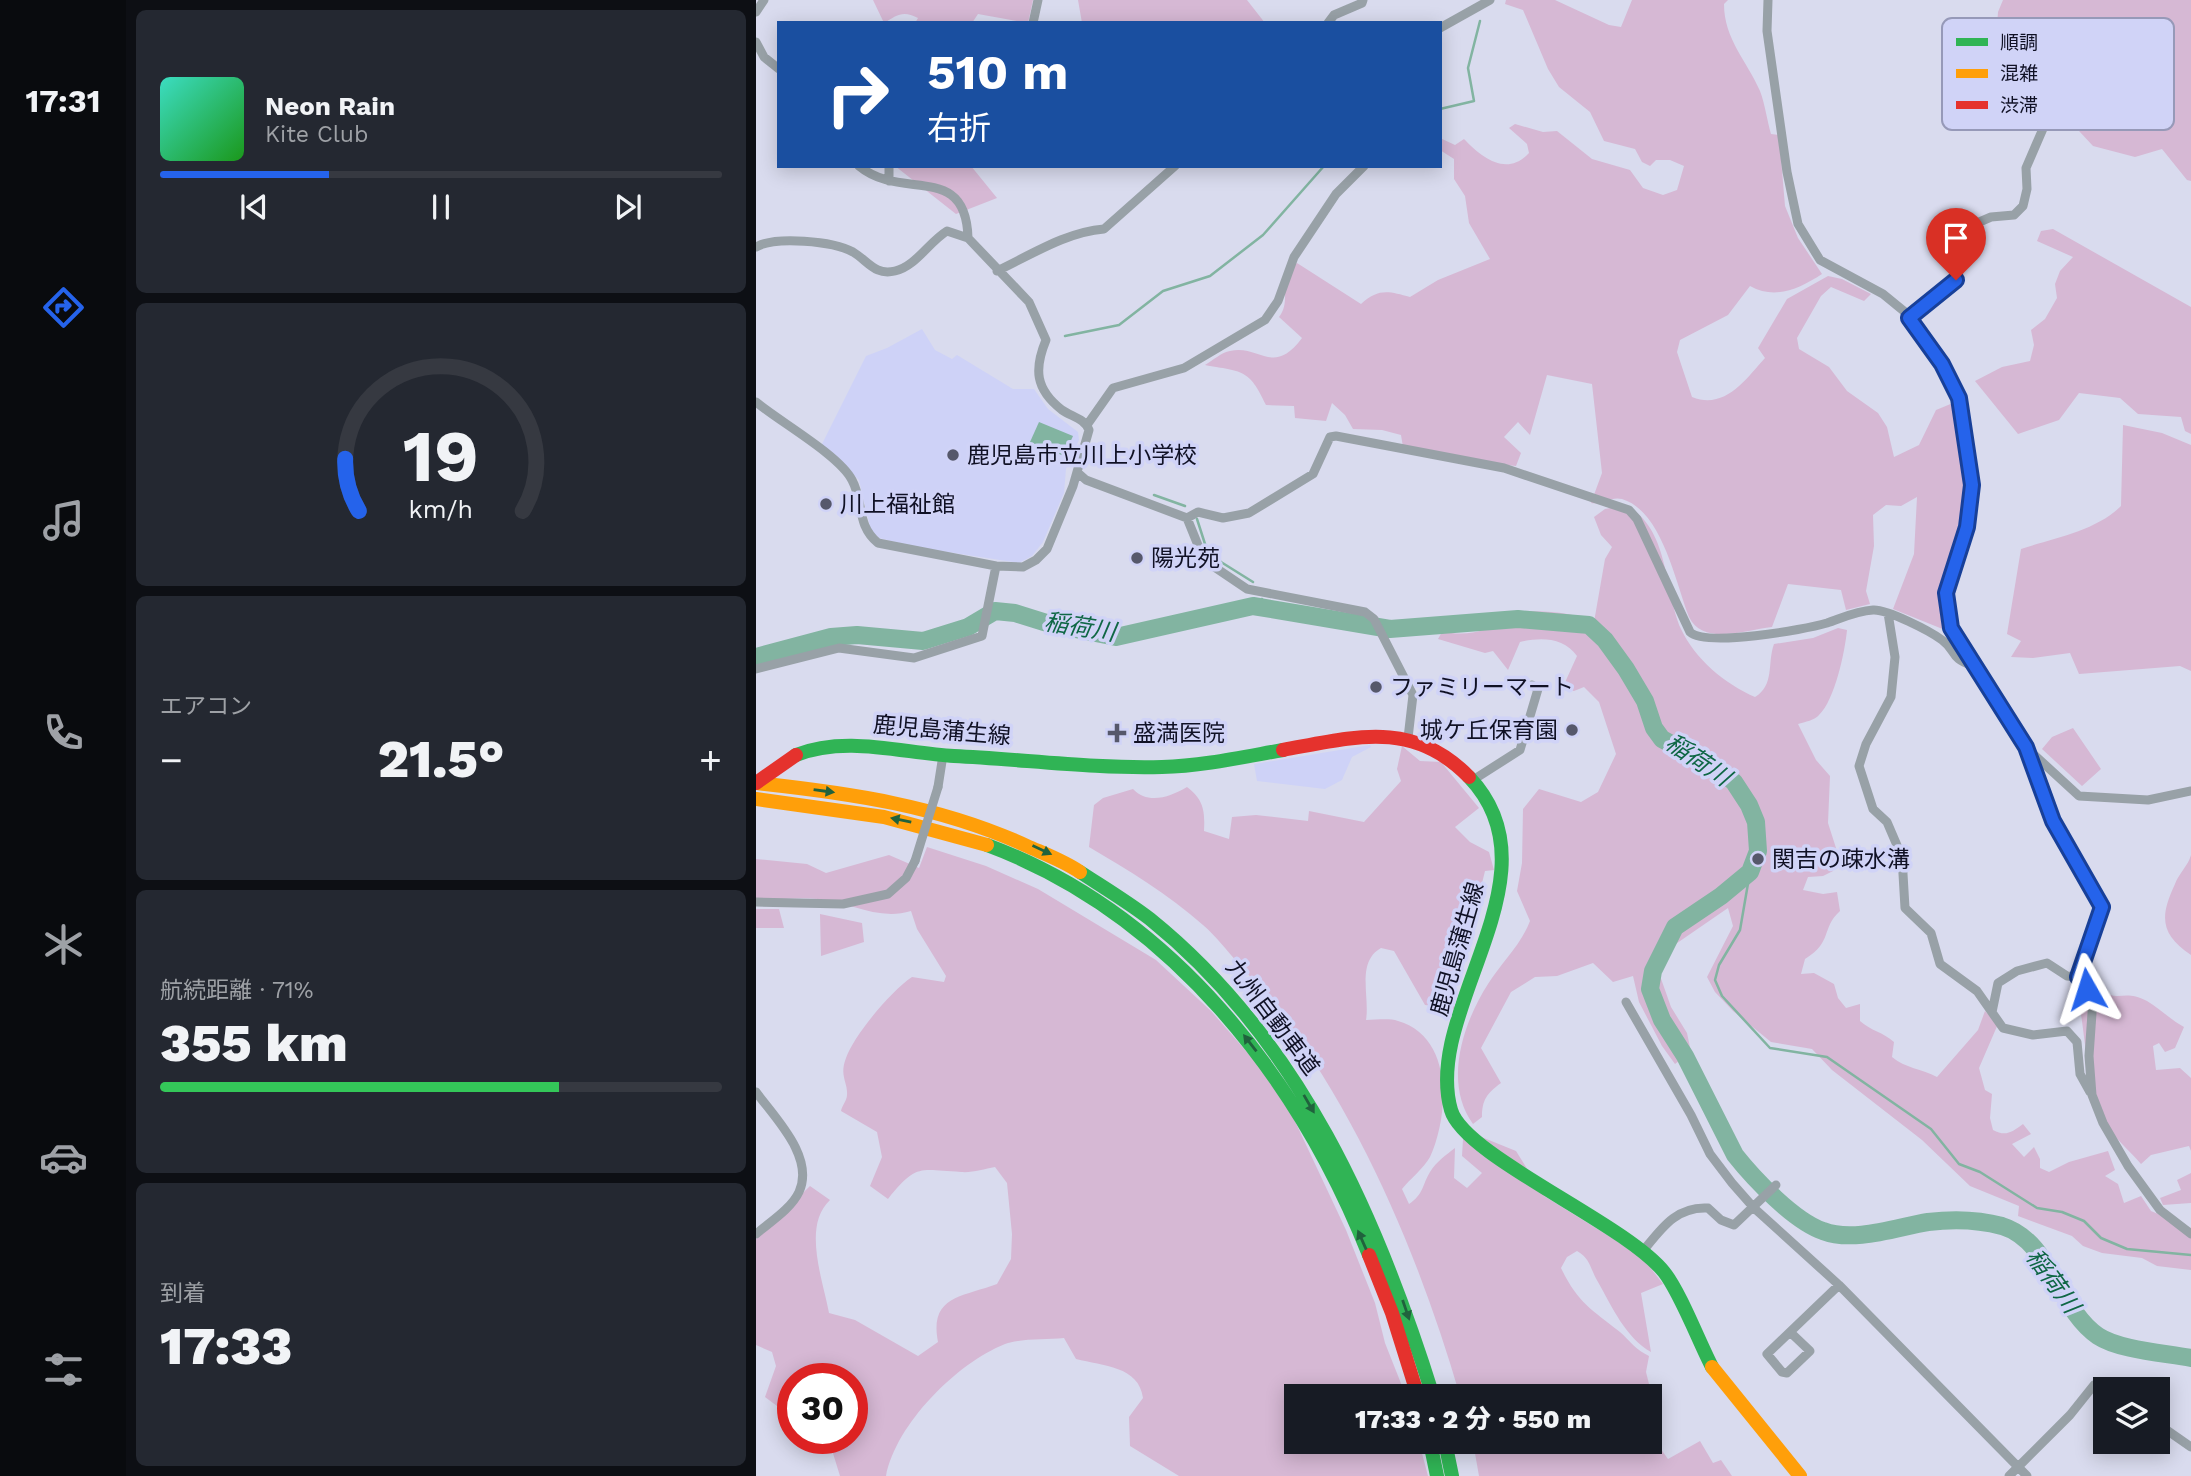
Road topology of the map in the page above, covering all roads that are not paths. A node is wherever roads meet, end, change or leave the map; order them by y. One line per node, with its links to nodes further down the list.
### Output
1 (765, 0): 6 (street)
2 (1038, 0): 7 (street)
3 (1363, 0): 8 (street)
4 (1490, 0): 9 (street)
5 (1768, 0): 21 (street)
6 (756, 12)
7 (1033, 21)
8 (1330, 21)
9 (1442, 27)
10 (756, 42): 11 (street)
11 (777, 67)
12 (2042, 130): 21 (street)
13 (863, 168): 17 (street)
14 (889, 168): 17 (street)
15 (1173, 168): 20 (street)
16 (1362, 168): 23 (street)
17 (889, 181): 18 (street)
18 (968, 238): 19 (street); 20 (street)
19 (756, 247)
20 (998, 271): 23 (street)
21 (1909, 318): 28 (street)
22 (756, 402): 26 (street)
23 (1087, 425): 24 (street)
24 (1077, 472): 25 (street); 26 (street)
25 (1187, 518): 27 (street); 31 (street)
26 (996, 566): 29 (street)
27 (1888, 613): 28 (street); 41 (street)
28 (1973, 666): 32 (street)
29 (756, 669)
30 (1532, 685): 34 (street)
31 (1408, 738): 33 (main road, 鹿児島蒲生線); 34 (main road, 鹿児島蒲生線)
32 (2026, 747): 36 (street); 39 (street)
33 (943, 755): 35 (main road, 鹿児島蒲生線, bridge); 38 (street, bridge)
34 (1473, 780): 48 (main road, 鹿児島蒲生線)
35 (756, 783): 52 (main road, 九州自動車道, one-way to 52)
36 (2191, 791)
37 (756, 799): 51 (main road, 九州自動車道, one-way to 37)
38 (756, 902)
39 (2078, 977): 41 (street); 43 (street)
40 (1626, 1002): 45 (street)
41 (1992, 1012): 43 (street)
42 (756, 1092): 46 (street)
43 (2092, 1097): 47 (street)
44 (1776, 1185): 45 (street)
45 (1754, 1208): 48 (street); 49 (street)
46 (756, 1234)
47 (2191, 1234)
48 (1643, 1251): 61 (main road, 鹿児島蒲生線)
49 (1839, 1285): 50 (street); 58 (street)
50 (1790, 1332): 50 (street)
51 (1414, 1384)
52 (1429, 1384)
53 (2093, 1386): 58 (street)
54 (2170, 1432): 55 (street)
55 (2191, 1447)
56 (1432, 1454): 59 (main road)
57 (1447, 1454): 60 (main road)
58 (2018, 1467): 62 (street); 63 (street)
59 (1437, 1476)
60 (1452, 1476)
61 (1800, 1476)
62 (2010, 1476)
63 (2027, 1476)

